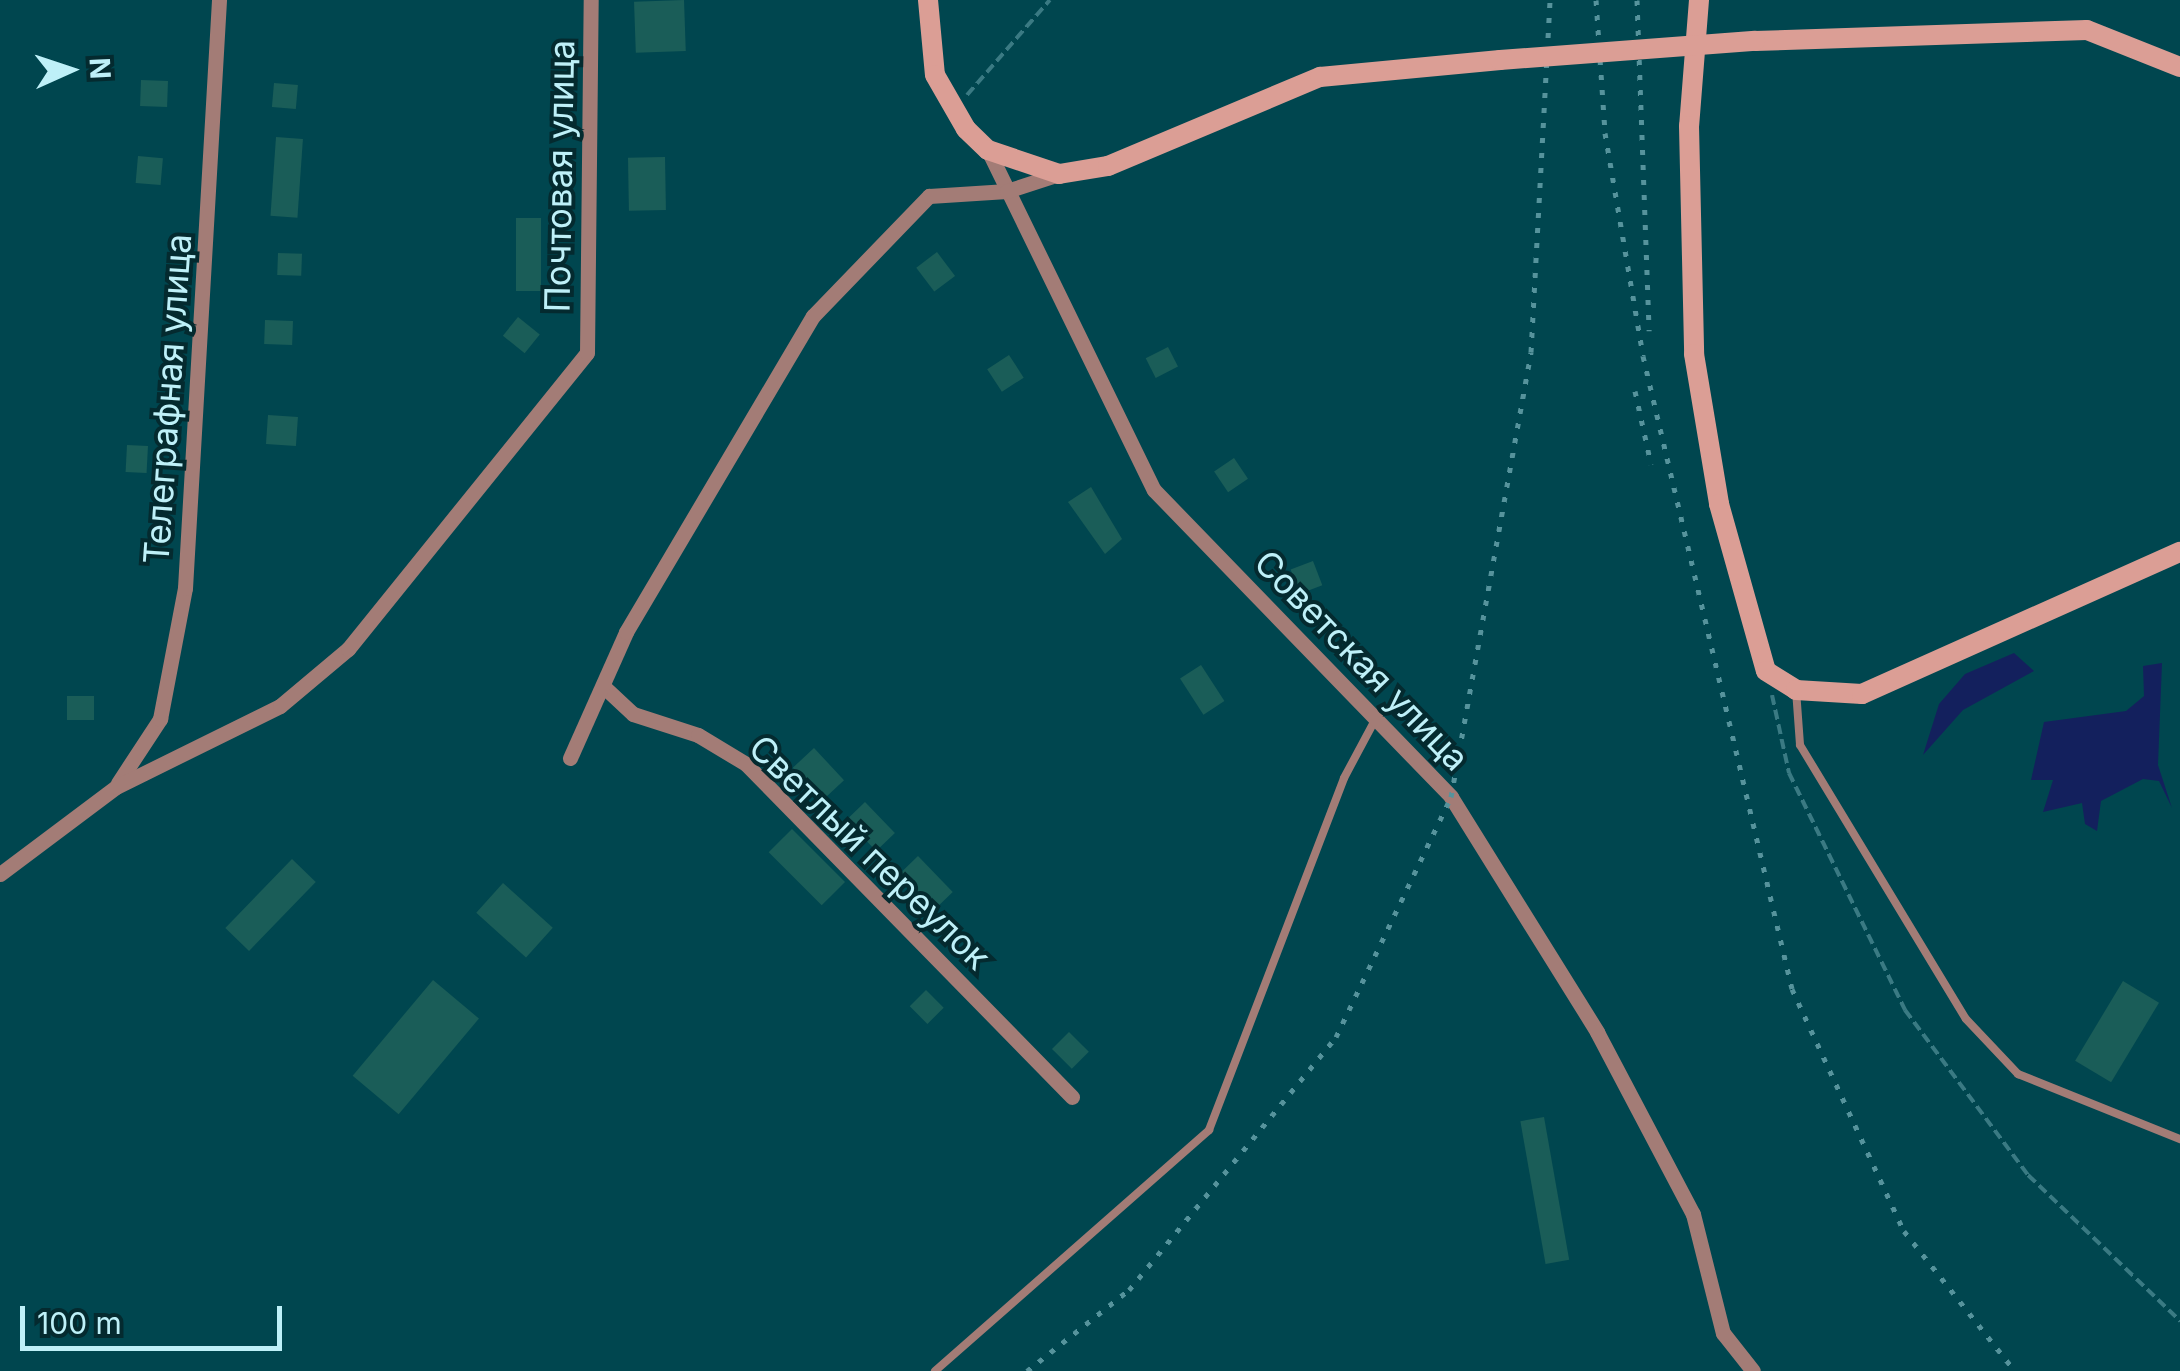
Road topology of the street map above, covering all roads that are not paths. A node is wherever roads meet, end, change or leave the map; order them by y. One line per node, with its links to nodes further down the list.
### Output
1 (219, 0): 14 (street, Телеграфная улица)
2 (590, 0): 14 (street, Почтовая улица)
3 (928, 0): 6 (street, Советская улица)
4 (1698, 0): 11 (street)
5 (2180, 68): 7 (street, bridge)
6 (988, 150): 7 (street); 8 (street, Советская улица)
7 (1058, 174): 8 (street)
8 (1007, 191): 10 (street); 12 (street, Советская улица)
9 (2178, 558): 11 (street)
10 (602, 686): 13 (street); 16 (street, Светлый переулок)
11 (1796, 690): 17 (lane)
12 (1376, 720): 18 (lane); 19 (street, Советская улица)
13 (570, 758)
14 (116, 786): 15 (street)
15 (0, 874)
16 (1072, 1096)
17 (2180, 1139)
18 (935, 1371)
19 (1753, 1371)

